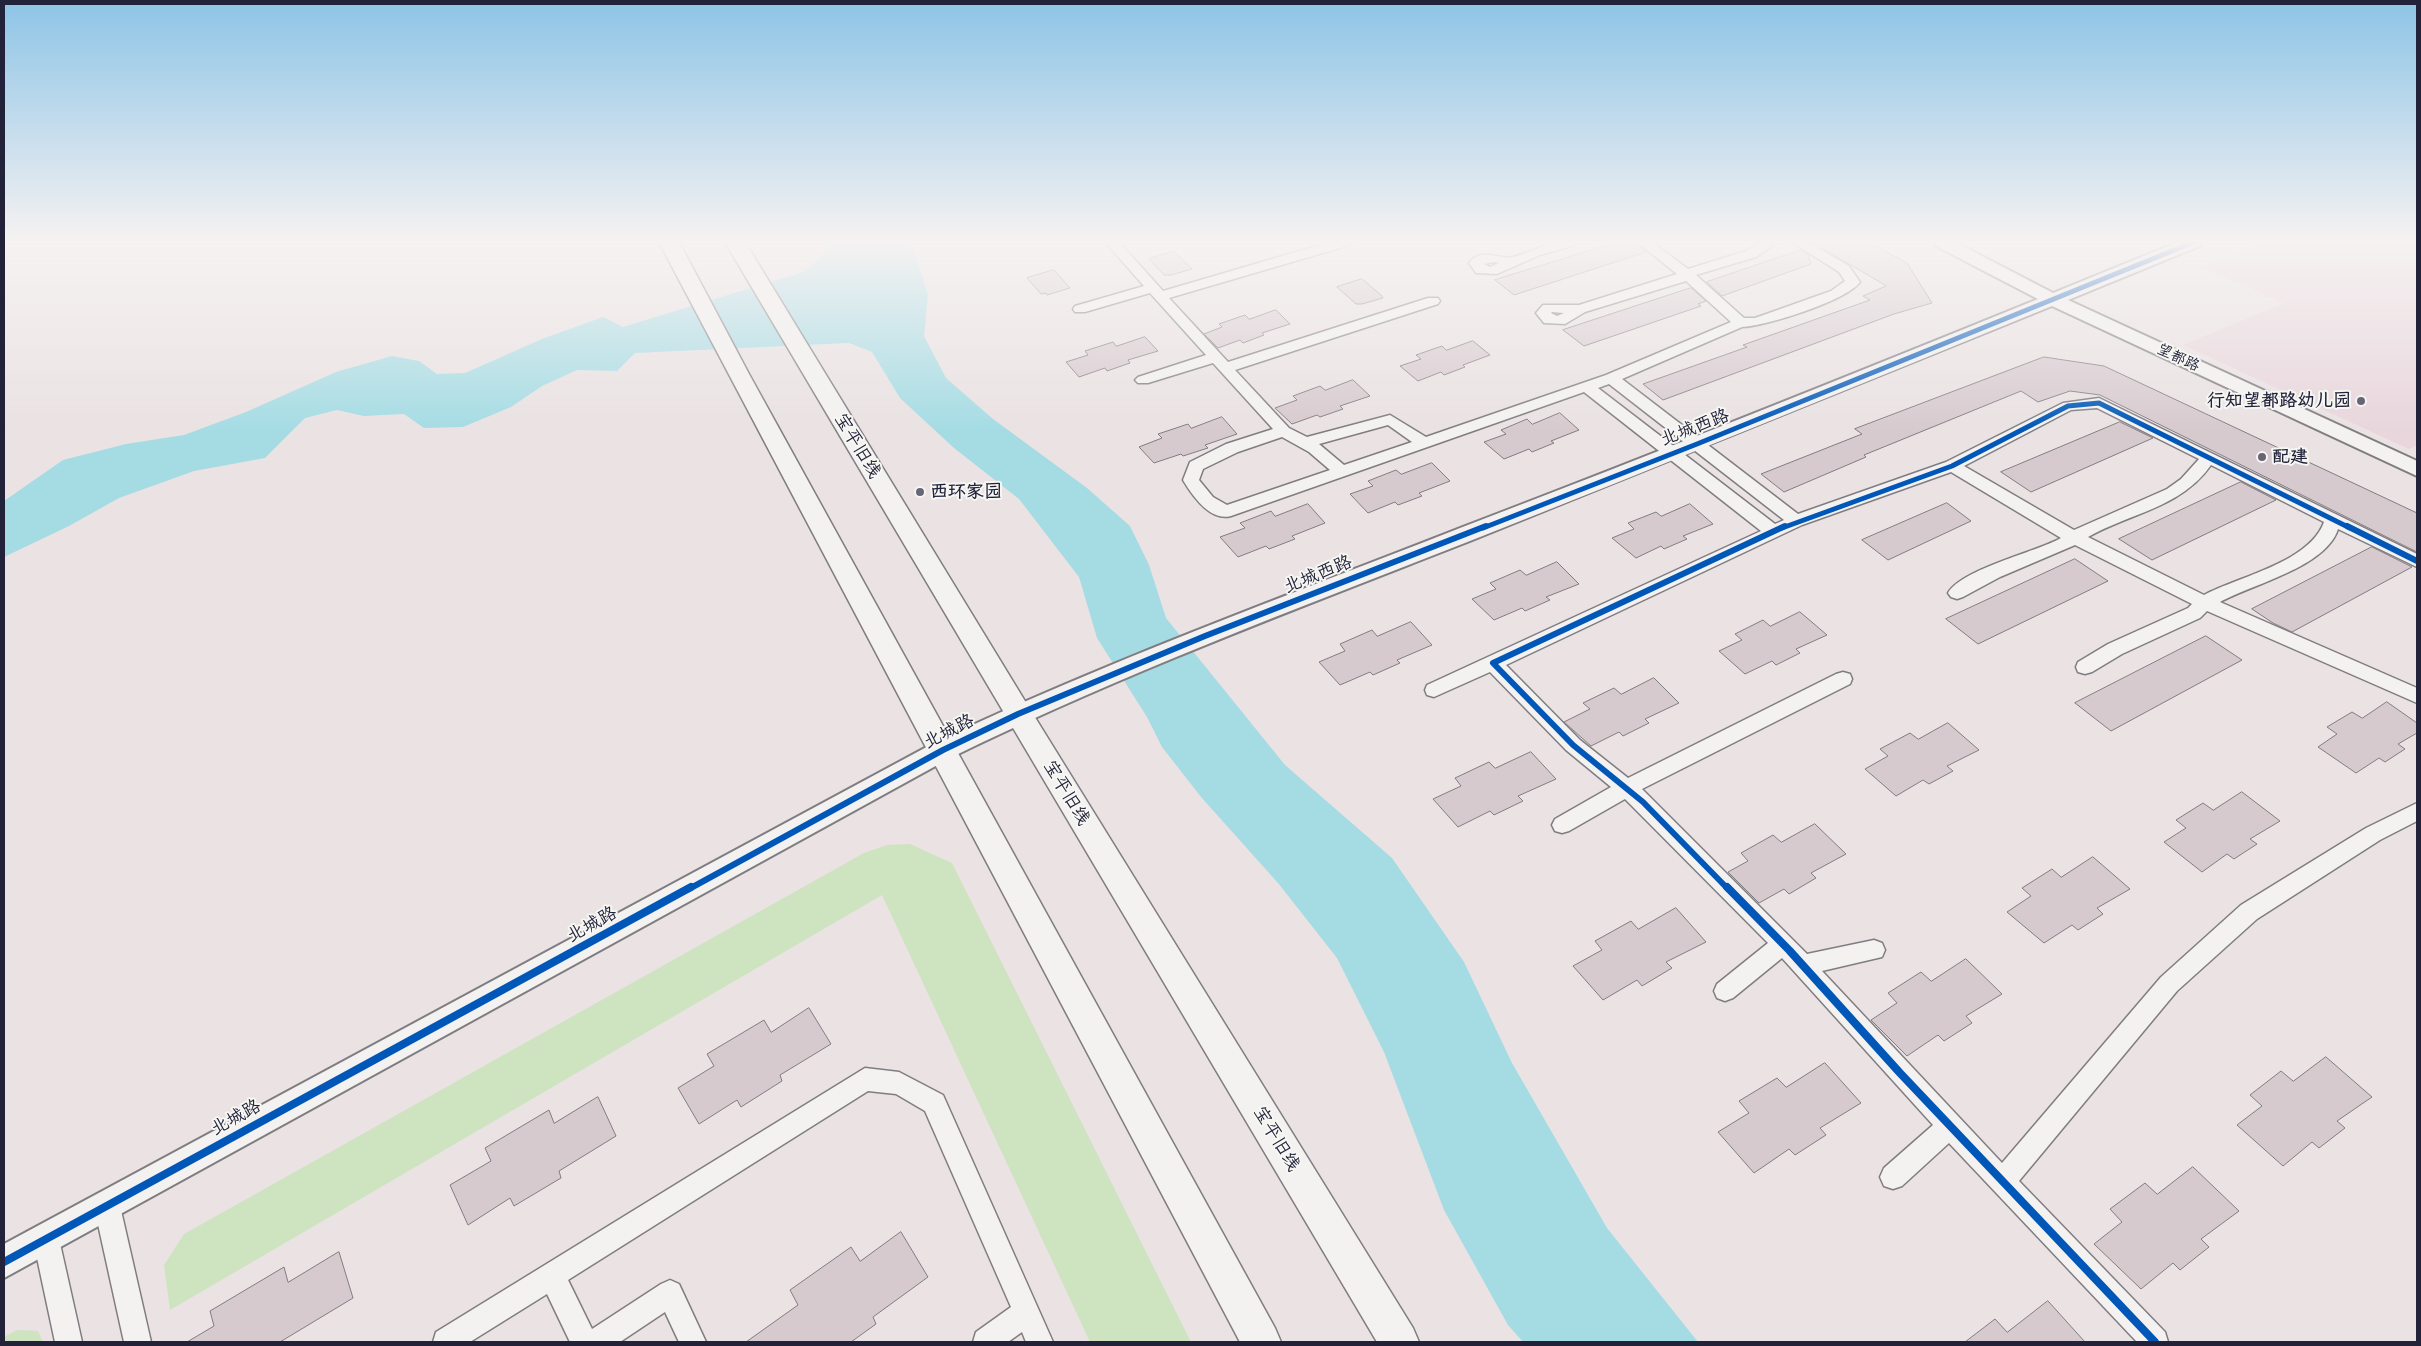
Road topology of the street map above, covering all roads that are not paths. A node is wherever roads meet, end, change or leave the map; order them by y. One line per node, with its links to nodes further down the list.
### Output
1 (702, 305): 41 (main road)
2 (772, 305): 40 (main road, 宝平旧线)
3 (1099, 305): 11 (street)
4 (1168, 305): 14 (street)
5 (1420, 305): 14 (street)
6 (1594, 305): 12 (street)
7 (1720, 305): 13 (street)
8 (1805, 305): 13 (street)
9 (2038, 305): 21 (street, 北城西路)
10 (2064, 305): 25 (street, 望都路)
11 (1080, 309)
12 (1580, 309)
13 (1740, 323): 15 (street)
14 (1220, 362): 16 (street); 18 (street)
15 (1611, 378): 17 (street); 21 (street)
16 (1144, 380)
17 (1587, 387): 20 (street); 22 (street)
18 (1283, 431): 19 (street); 26 (street)
19 (1306, 442): 20 (street); 26 (street)
20 (1425, 443): 26 (street)
21 (1697, 444): 22 (street, 北城西路); 28 (street)
22 (1671, 453): 29 (street); 34 (street, 北城西路)
23 (2209, 457): 24 (street); 27 (street); 30 (street)
24 (1952, 466): 28 (street); 30 (street)
25 (2417, 469)
26 (1341, 472)
27 (2333, 519): 31 (street); 33 (street)
28 (1796, 521): 29 (street)
29 (1774, 532): 35 (street)
30 (2074, 537): 32 (street); 33 (street)
31 (2417, 561)
32 (1957, 593)
33 (2206, 602): 36 (street); 39 (street)
34 (1205, 636): 40 (street, 北城路)
35 (1493, 663): 38 (street); 42 (street)
36 (2085, 667)
37 (1842, 679): 42 (street)
38 (1434, 690)
39 (2417, 696)
40 (1018, 714): 41 (street, 北城路); 66 (main road, 宝平旧线)
41 (943, 750): 52 (street, 北城路); 65 (main road)
42 (1626, 788): 44 (street); 45 (street)
43 (2417, 811): 51 (street)
44 (1562, 825)
45 (1784, 944): 47 (street); 48 (street)
46 (1874, 950): 47 (street)
47 (1803, 965): 49 (street)
48 (1725, 991)
49 (1950, 1125): 50 (street); 51 (street)
50 (1894, 1177)
51 (2004, 1180): 67 (street)
52 (107, 1206): 53 (street, 北城路); 58 (street)
53 (46, 1239): 54 (street, 北城路); 57 (street)
54 (4, 1262)
55 (552, 1275): 56 (street); 59 (street); 60 (street)
56 (1027, 1312): 63 (street); 64 (street)
57 (69, 1342)
58 (138, 1342)
59 (446, 1342)
60 (584, 1342)
61 (596, 1342): 62 (street)
62 (693, 1342)
63 (986, 1342)
64 (1040, 1342)
65 (1261, 1342)
66 (1399, 1342)
67 (2155, 1342)

